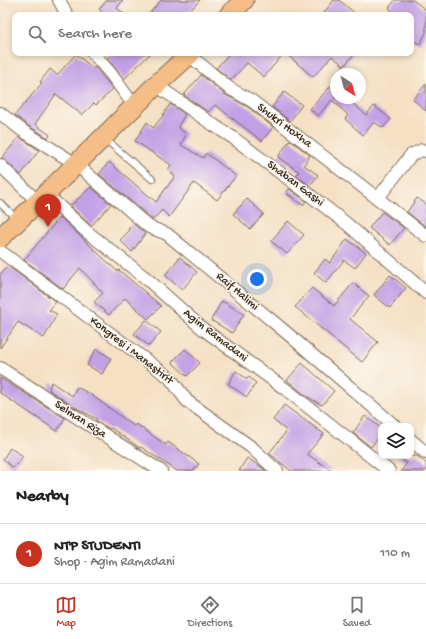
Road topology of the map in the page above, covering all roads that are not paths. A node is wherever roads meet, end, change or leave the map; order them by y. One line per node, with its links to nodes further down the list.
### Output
1 (59, 0): 3 (street)
2 (244, 0): 4 (main road)
3 (65, 12)
4 (232, 12)
5 (96, 56): 9 (street)
6 (188, 56): 8 (main road)
7 (192, 56): 17 (street, Shukri Hoxha)
8 (156, 84): 9 (main road); 23 (street, Shaban Gashi)
9 (135, 107): 11 (main road)
10 (0, 113): 13 (street, Raif Halimi)
11 (103, 137): 13 (main road); 15 (lane)
12 (426, 151): 17 (street)
13 (76, 164): 16 (main road); 25 (street, Raif Halimi)
14 (0, 165): 16 (street, Agim Ramadani)
15 (152, 179)
16 (42, 198): 19 (main road); 30 (street, Agim Ramadani)
17 (378, 198): 20 (street, Shukri Hoxha)
18 (0, 203): 19 (lane)
19 (19, 221): 21 (main road)
20 (426, 236)
21 (0, 238)
22 (0, 251): 29 (street, Kongresi i Manastirit)
23 (426, 293)
24 (0, 368): 28 (street, Selman Riza)
25 (392, 423)
26 (414, 443): 27 (street)
27 (426, 453)
28 (161, 471)
29 (277, 471)
30 (389, 471)

